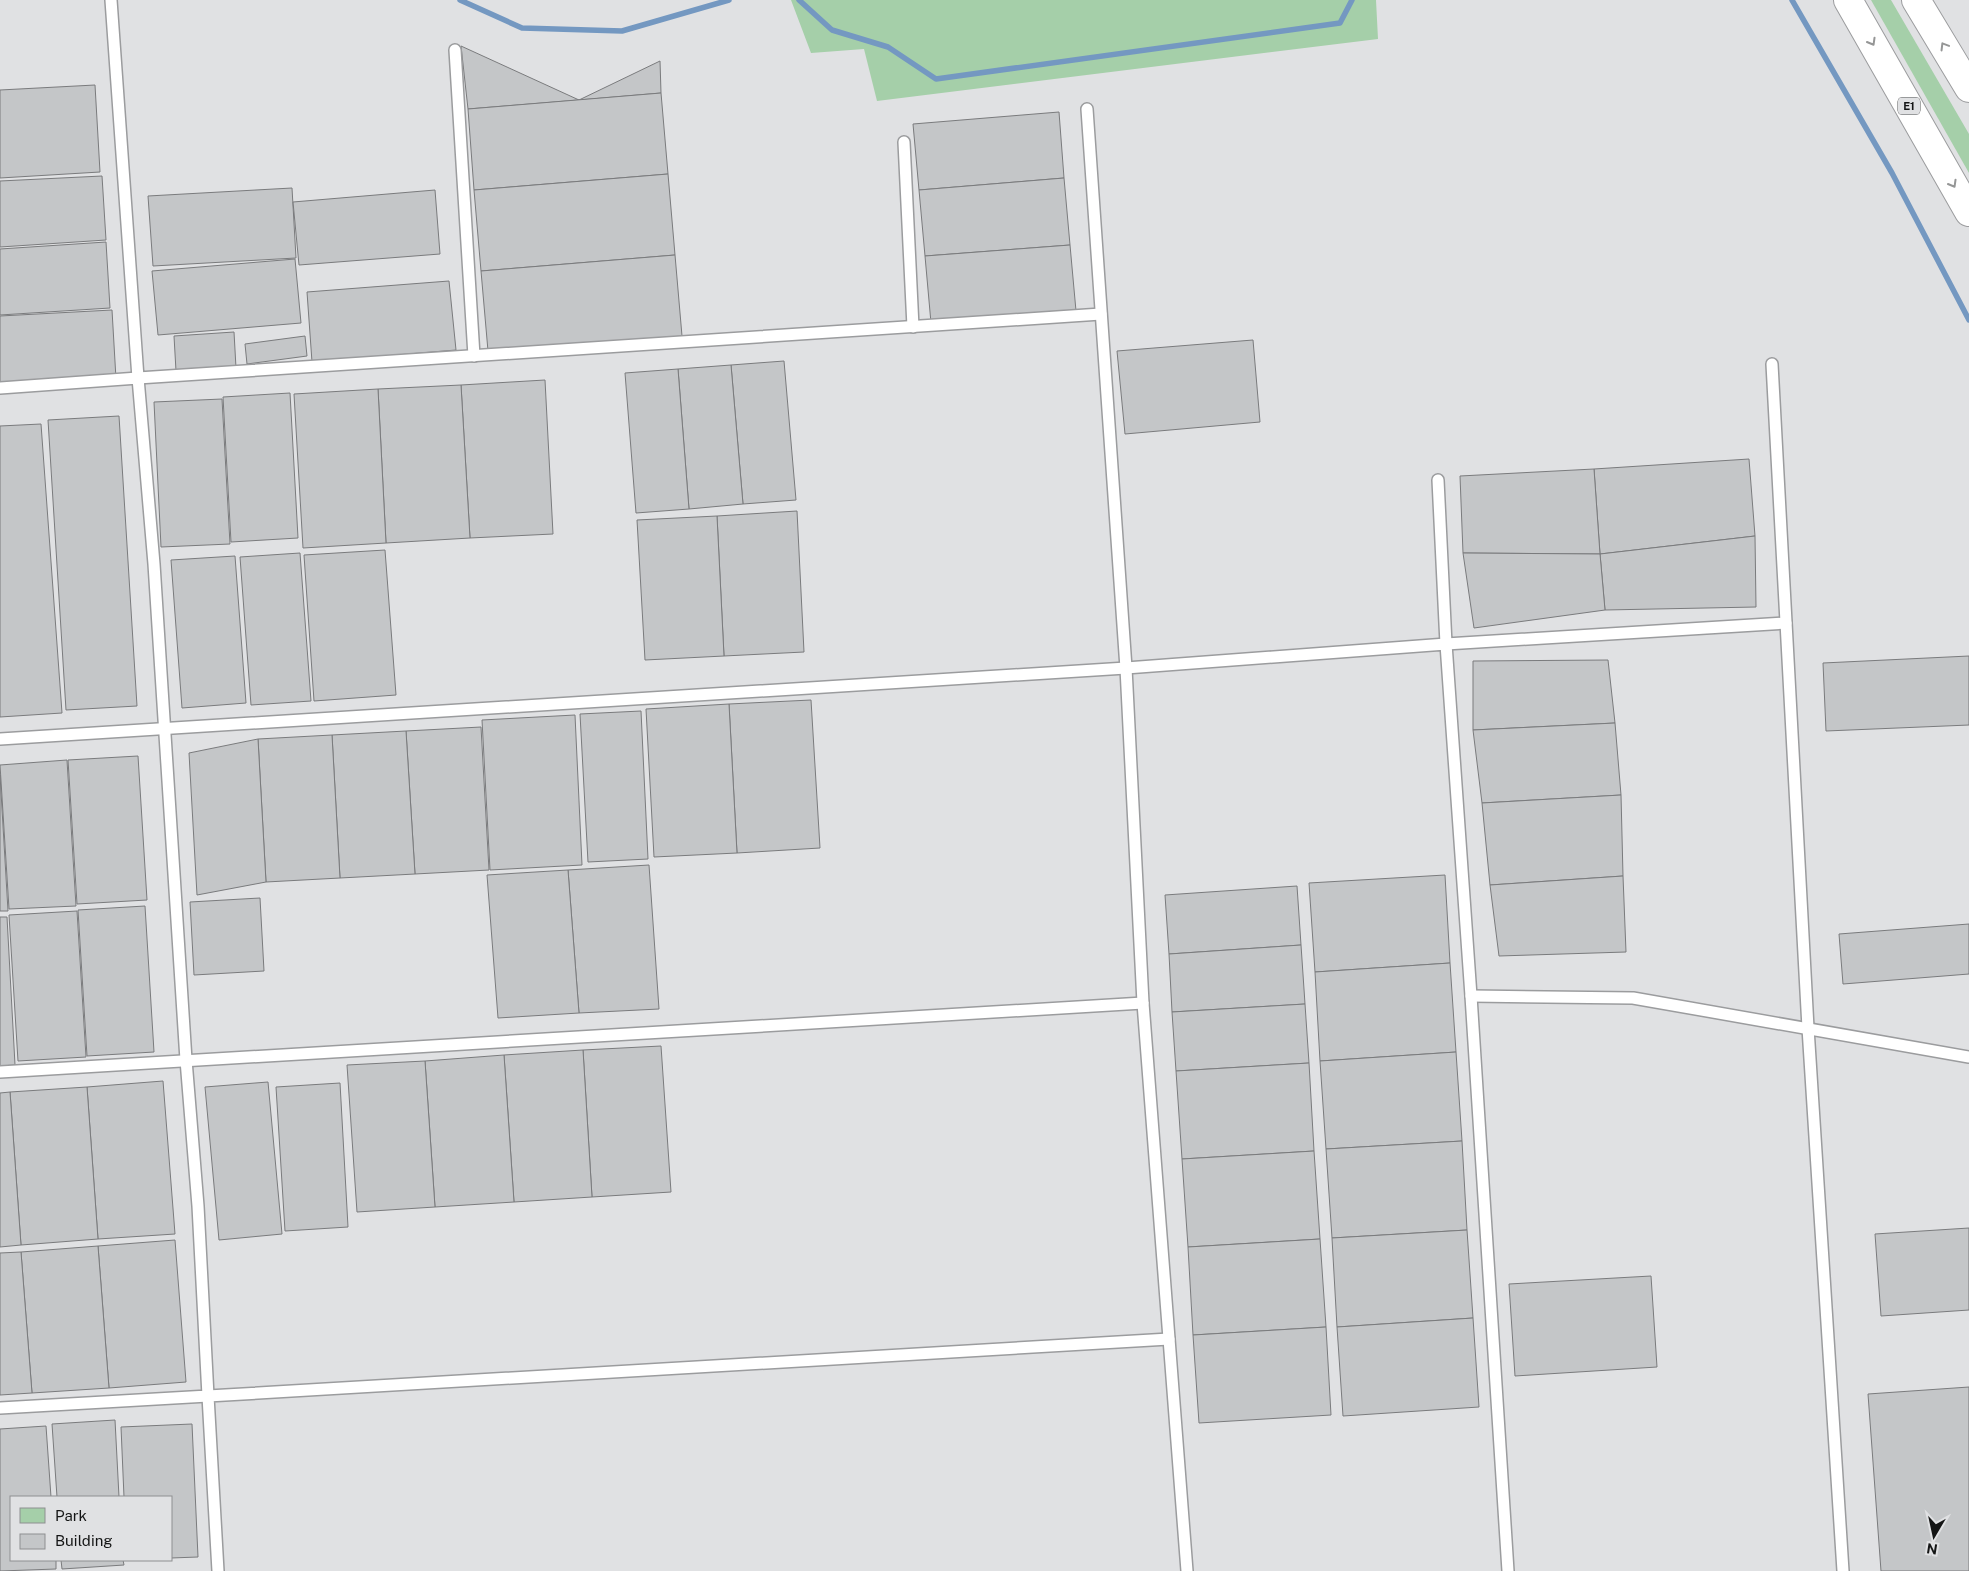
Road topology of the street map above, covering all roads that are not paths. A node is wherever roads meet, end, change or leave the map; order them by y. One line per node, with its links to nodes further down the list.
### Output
1 (111, 0): 13 (lane)
2 (1848, 0): 8 (highway, E1, one-way to 8)
3 (1916, 0): 5 (highway, one-way to 3)
4 (455, 50): 11 (lane)
5 (1969, 88)
6 (1087, 109): 9 (lane)
7 (904, 142): 10 (lane)
8 (1969, 212)
9 (1101, 314): 10 (lane); 18 (lane)
10 (913, 327): 11 (lane)
11 (474, 356): 13 (lane)
12 (1772, 364): 16 (lane)
13 (138, 378): 14 (lane); 19 (lane)
14 (0, 388)
15 (1438, 480): 17 (lane)
16 (1786, 623): 17 (lane); 23 (lane)
17 (1446, 644): 18 (lane); 21 (lane)
18 (1126, 668): 19 (lane); 22 (lane)
19 (166, 730): 20 (lane); 25 (lane)
20 (0, 739)
21 (1471, 996): 23 (lane); 32 (lane)
22 (1143, 1004): 25 (lane); 27 (lane)
23 (1808, 1028): 24 (lane); 33 (lane)
24 (1969, 1057)
25 (186, 1060): 26 (lane); 28 (lane)
26 (0, 1072)
27 (1169, 1339): 28 (lane); 31 (lane)
28 (208, 1396): 29 (lane); 30 (lane)
29 (0, 1408)
30 (218, 1571)
31 (1187, 1571)
32 (1508, 1571)
33 (1843, 1571)

